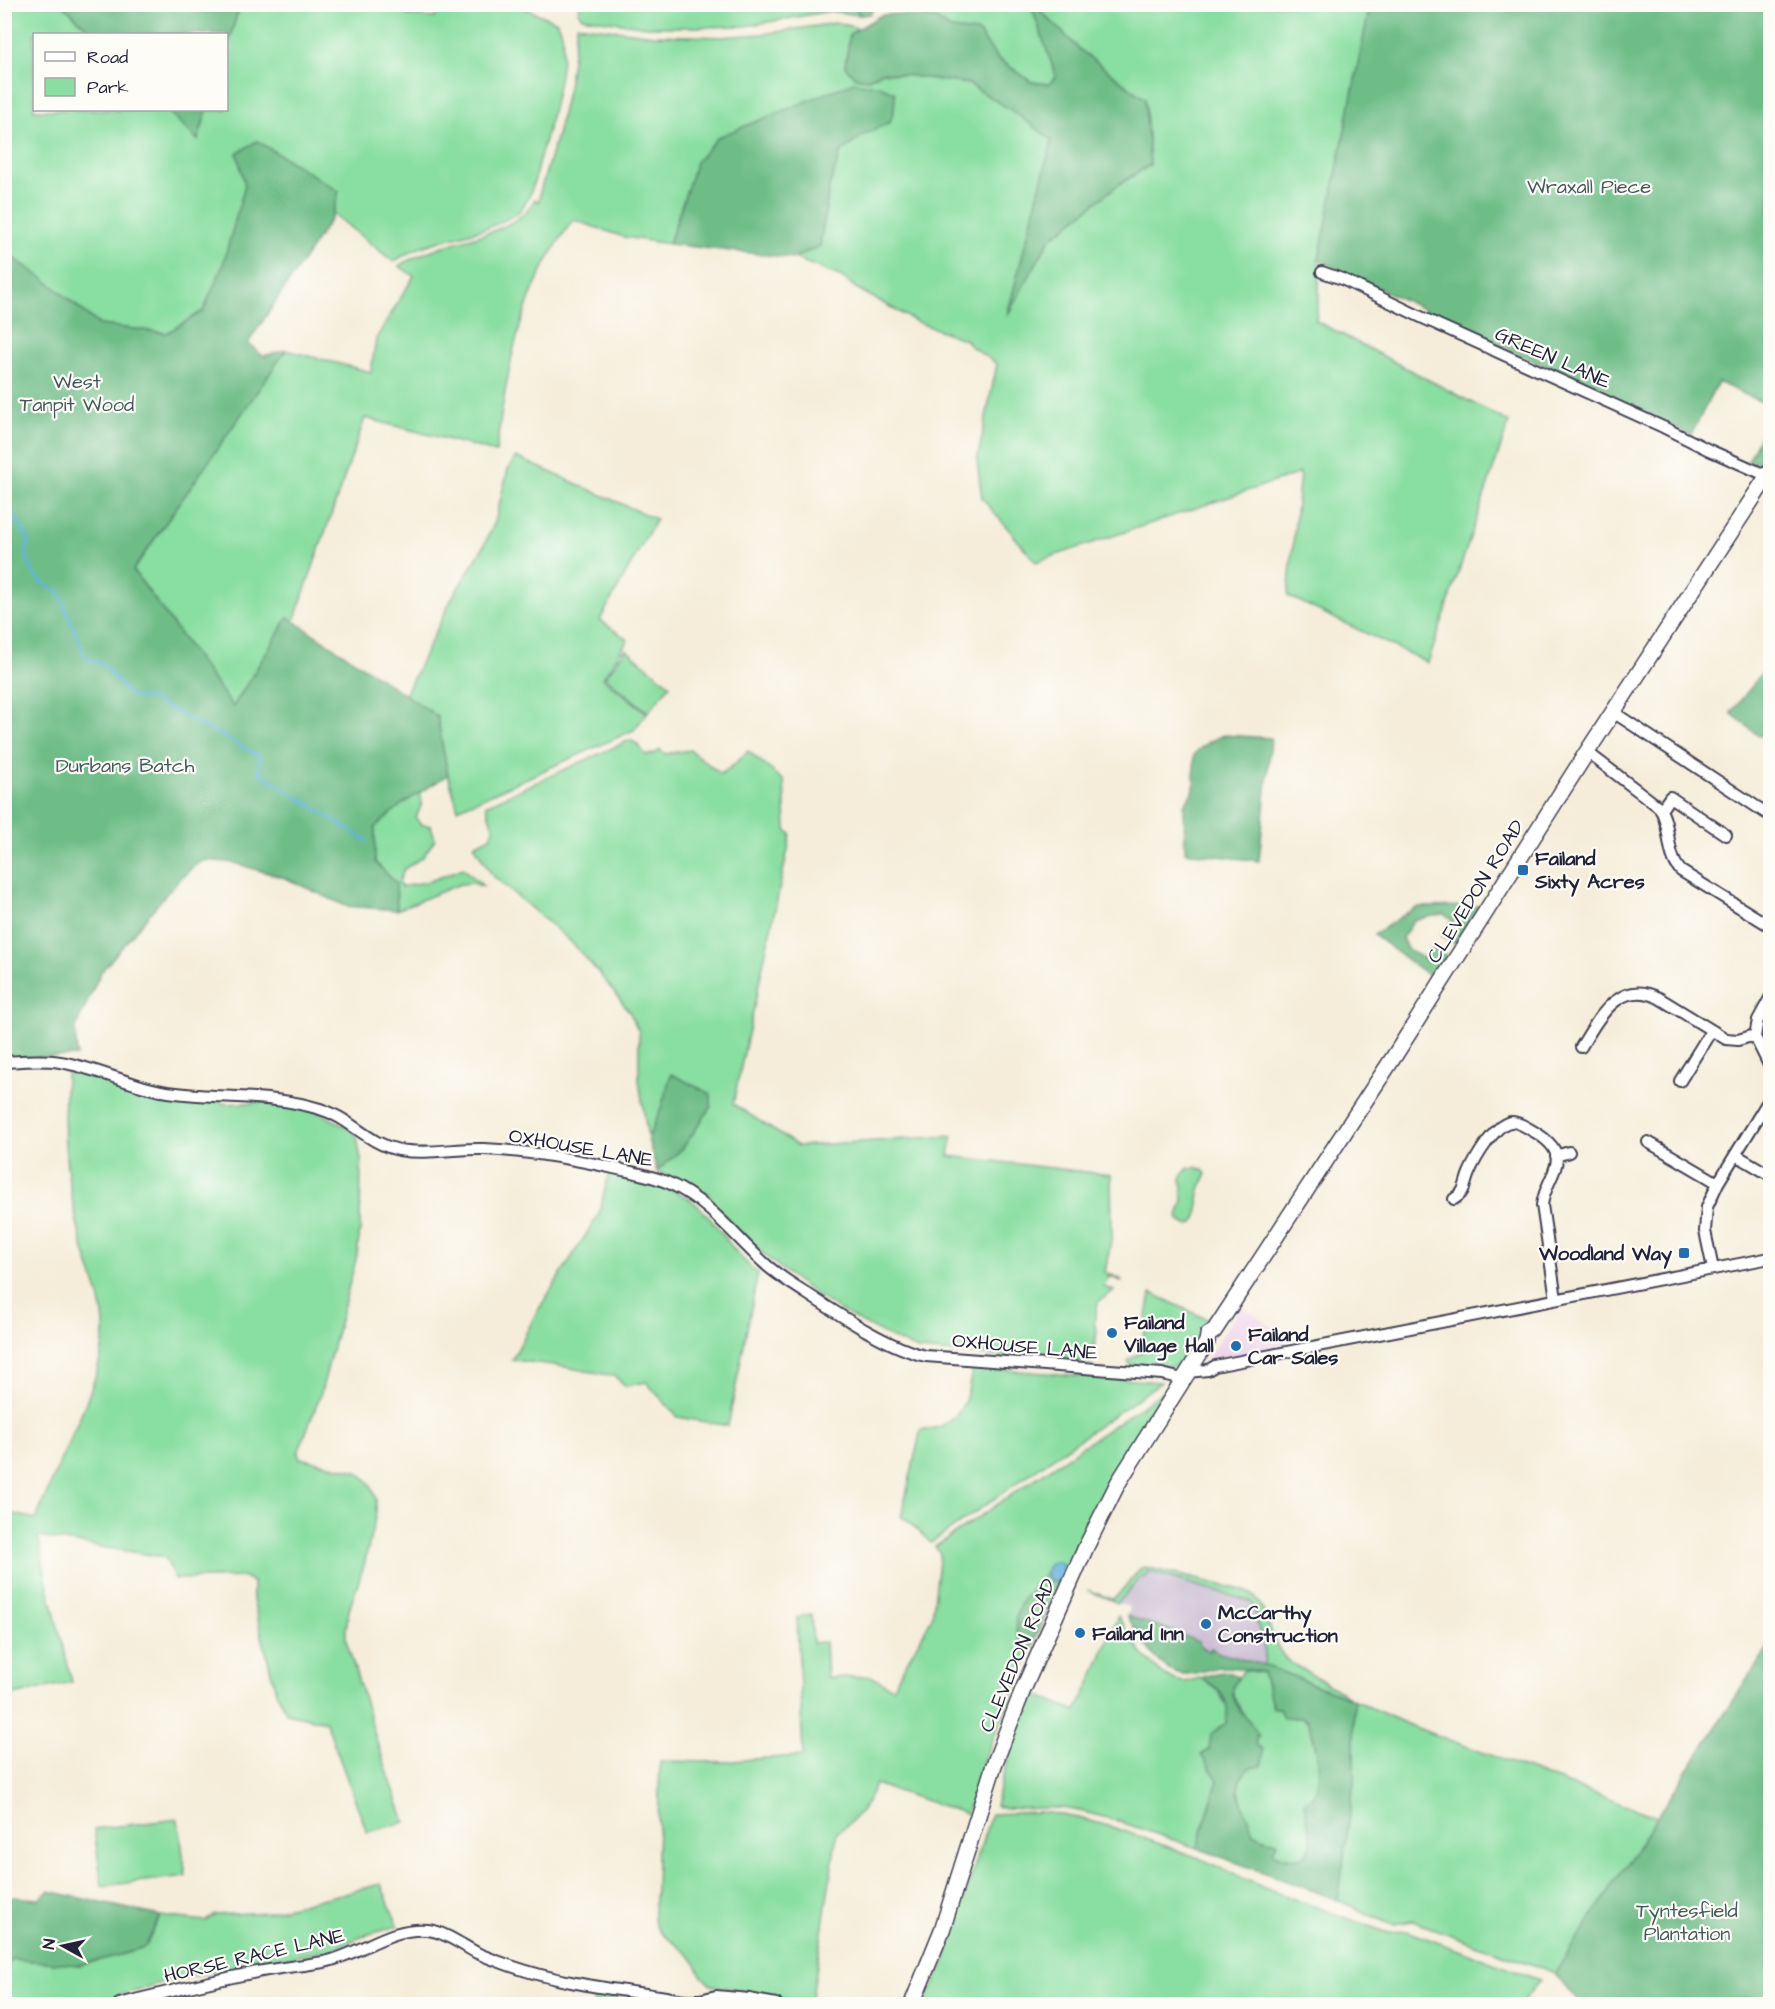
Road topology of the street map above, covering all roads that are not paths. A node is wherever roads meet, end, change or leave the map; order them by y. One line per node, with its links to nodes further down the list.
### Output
1 (1322, 273): 2 (street, GREEN LANE)
2 (1769, 474): 3 (main road, CLEVEDON ROAD)
3 (1613, 712): 4 (main road, CLEVEDON ROAD); 6 (street)
4 (1587, 752): 5 (street); 27 (main road, CLEVEDON ROAD)
5 (1661, 810): 7 (street); 8 (street)
6 (1766, 813)
7 (1726, 835)
8 (1770, 926)
9 (1770, 998): 11 (street)
10 (1712, 1031): 11 (street); 12 (street); 15 (street)
11 (1755, 1035): 14 (street)
12 (1581, 1041)
13 (4, 1062): 27 (street, OXHOUSE LANE)
14 (1770, 1067)
15 (1680, 1074)
16 (1770, 1098): 19 (street)
17 (1648, 1142): 22 (street)
18 (1569, 1152): 20 (street)
19 (1736, 1155): 21 (street); 22 (street)
20 (1556, 1156): 23 (street); 26 (street)
21 (1770, 1175)
22 (1718, 1183): 25 (street)
23 (1454, 1199)
24 (1770, 1258): 25 (street)
25 (1713, 1269): 26 (street)
26 (1556, 1299): 27 (street)
27 (1188, 1372): 30 (main road, CLEVEDON ROAD)
28 (119, 2004): 29 (street, HORSE RACE LANE)
29 (776, 2004)
30 (912, 2004)

